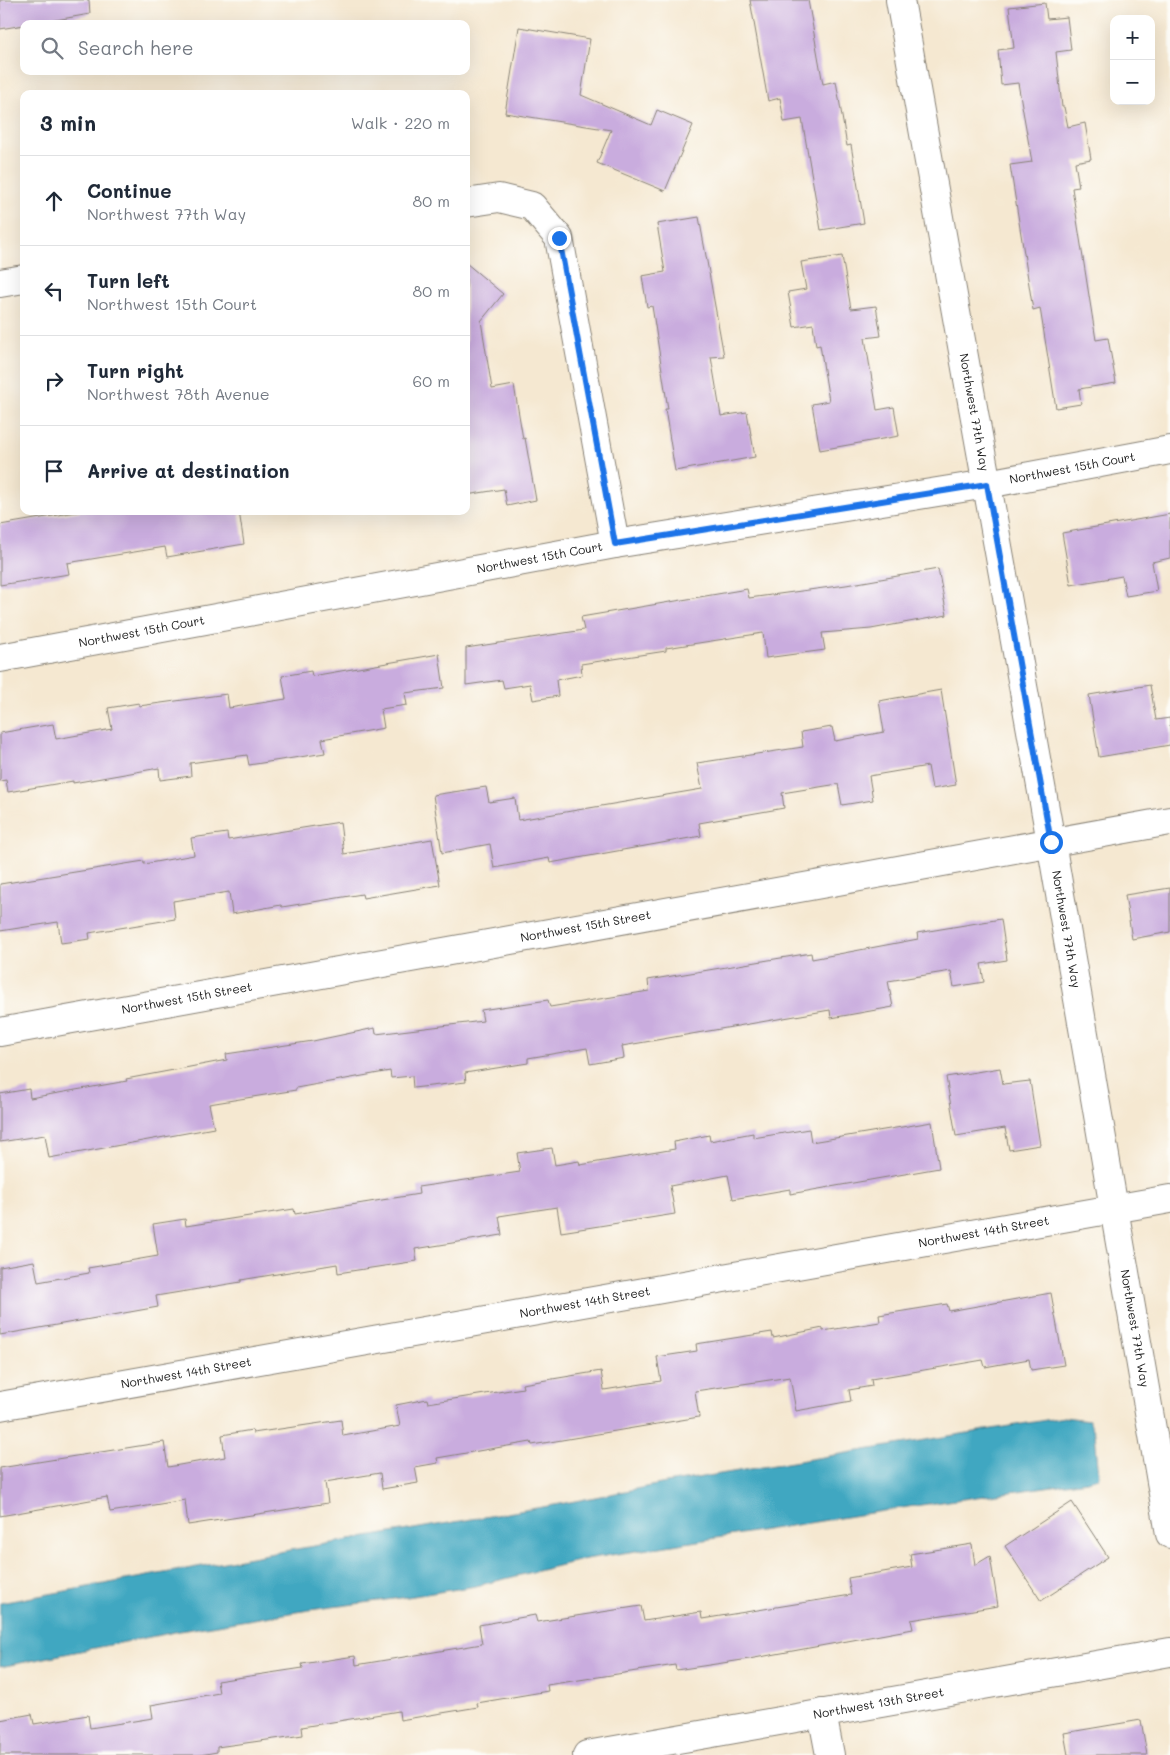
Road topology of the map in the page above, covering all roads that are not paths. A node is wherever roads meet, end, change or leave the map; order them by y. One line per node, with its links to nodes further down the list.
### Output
1 (900, 0): 6 (street, Northwest 77th Way)
2 (470, 202): 7 (street)
3 (20, 280): 4 (street)
4 (0, 283)
5 (1170, 450): 6 (street, Northwest 15th Court)
6 (987, 484): 7 (street, Northwest 15th Court); 10 (street, Northwest 77th Way)
7 (615, 544): 8 (street, Northwest 15th Court)
8 (0, 658)
9 (1170, 821): 10 (street, Northwest 15th Street)
10 (1051, 842): 11 (street, Northwest 15th Street); 13 (street, Northwest 77th Way)
11 (0, 1032)
12 (1170, 1199): 13 (street, Northwest 14th Street)
13 (1115, 1209): 14 (street, Northwest 14th Street); 15 (street, Northwest 77th Way)
14 (0, 1406)
15 (1170, 1534)
16 (1170, 1652): 17 (street, Northwest 13th Street)
17 (822, 1713): 18 (street, Northwest 13th Street); 19 (street)
18 (587, 1755)
19 (830, 1755)

